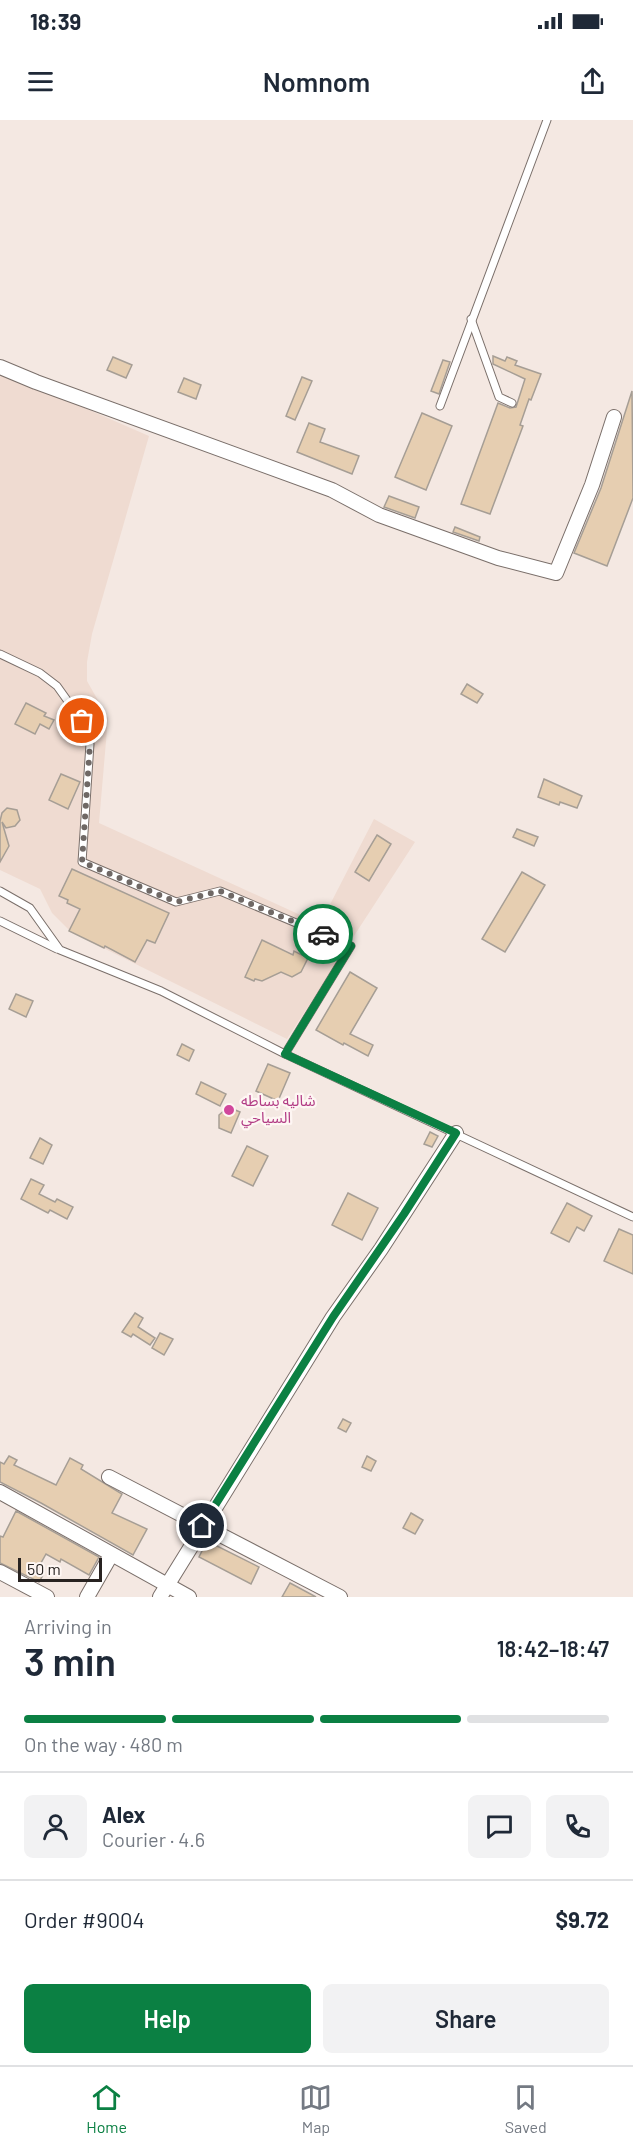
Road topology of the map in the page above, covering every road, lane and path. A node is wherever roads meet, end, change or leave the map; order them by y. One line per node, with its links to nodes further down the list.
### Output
1 (547, 120): 2 (lane)
2 (471, 319): 4 (lane); 5 (lane)
3 (0, 367): 6 (street)
4 (512, 403)
5 (440, 406)
6 (614, 417)
7 (0, 654): 11 (lane)
8 (0, 891): 10 (lane)
9 (0, 921): 10 (lane)
10 (60, 950): 11 (lane)
11 (285, 1054): 12 (lane)
12 (456, 1133): 13 (lane); 16 (street)
13 (633, 1217)
14 (109, 1477): 16 (street)
15 (0, 1492): 17 (street)
16 (202, 1526): 19 (street); 23 (street)
17 (111, 1555): 19 (street); 21 (street)
18 (0, 1572): 20 (street)
19 (164, 1591): 22 (street)
20 (47, 1597)
21 (87, 1597)
22 (189, 1597)
23 (340, 1597)

